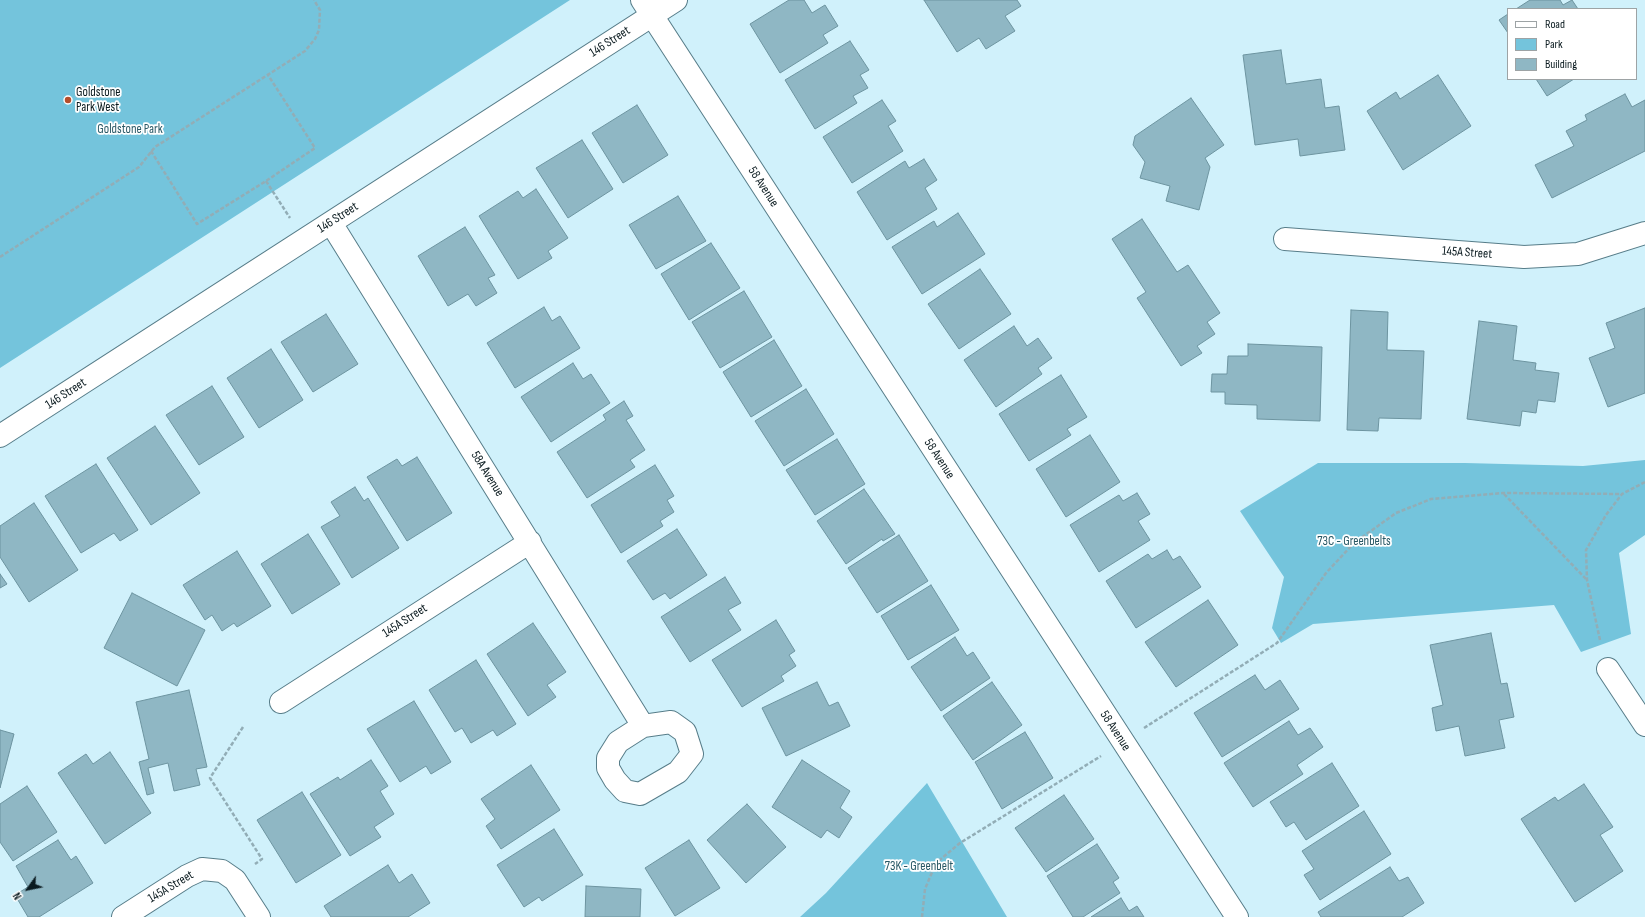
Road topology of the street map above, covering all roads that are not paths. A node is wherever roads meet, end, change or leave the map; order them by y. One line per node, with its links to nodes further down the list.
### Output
1 (676, 0): 2 (street, 146 Street)
2 (647, 8): 3 (street, 146 Street); 14 (street, 58 Avenue)
3 (331, 223): 6 (street, 146 Street); 7 (street, 58A Avenue)
4 (1645, 233): 5 (street, 145A Street)
5 (1285, 239)
6 (0, 436)
7 (530, 542): 9 (street, 145A Street); 11 (street, 58A Avenue)
8 (1608, 669): 10 (street)
9 (281, 702)
10 (1645, 725)
11 (643, 726)
12 (123, 917): 13 (street, 145A Street)
13 (259, 917)
14 (1237, 917)

